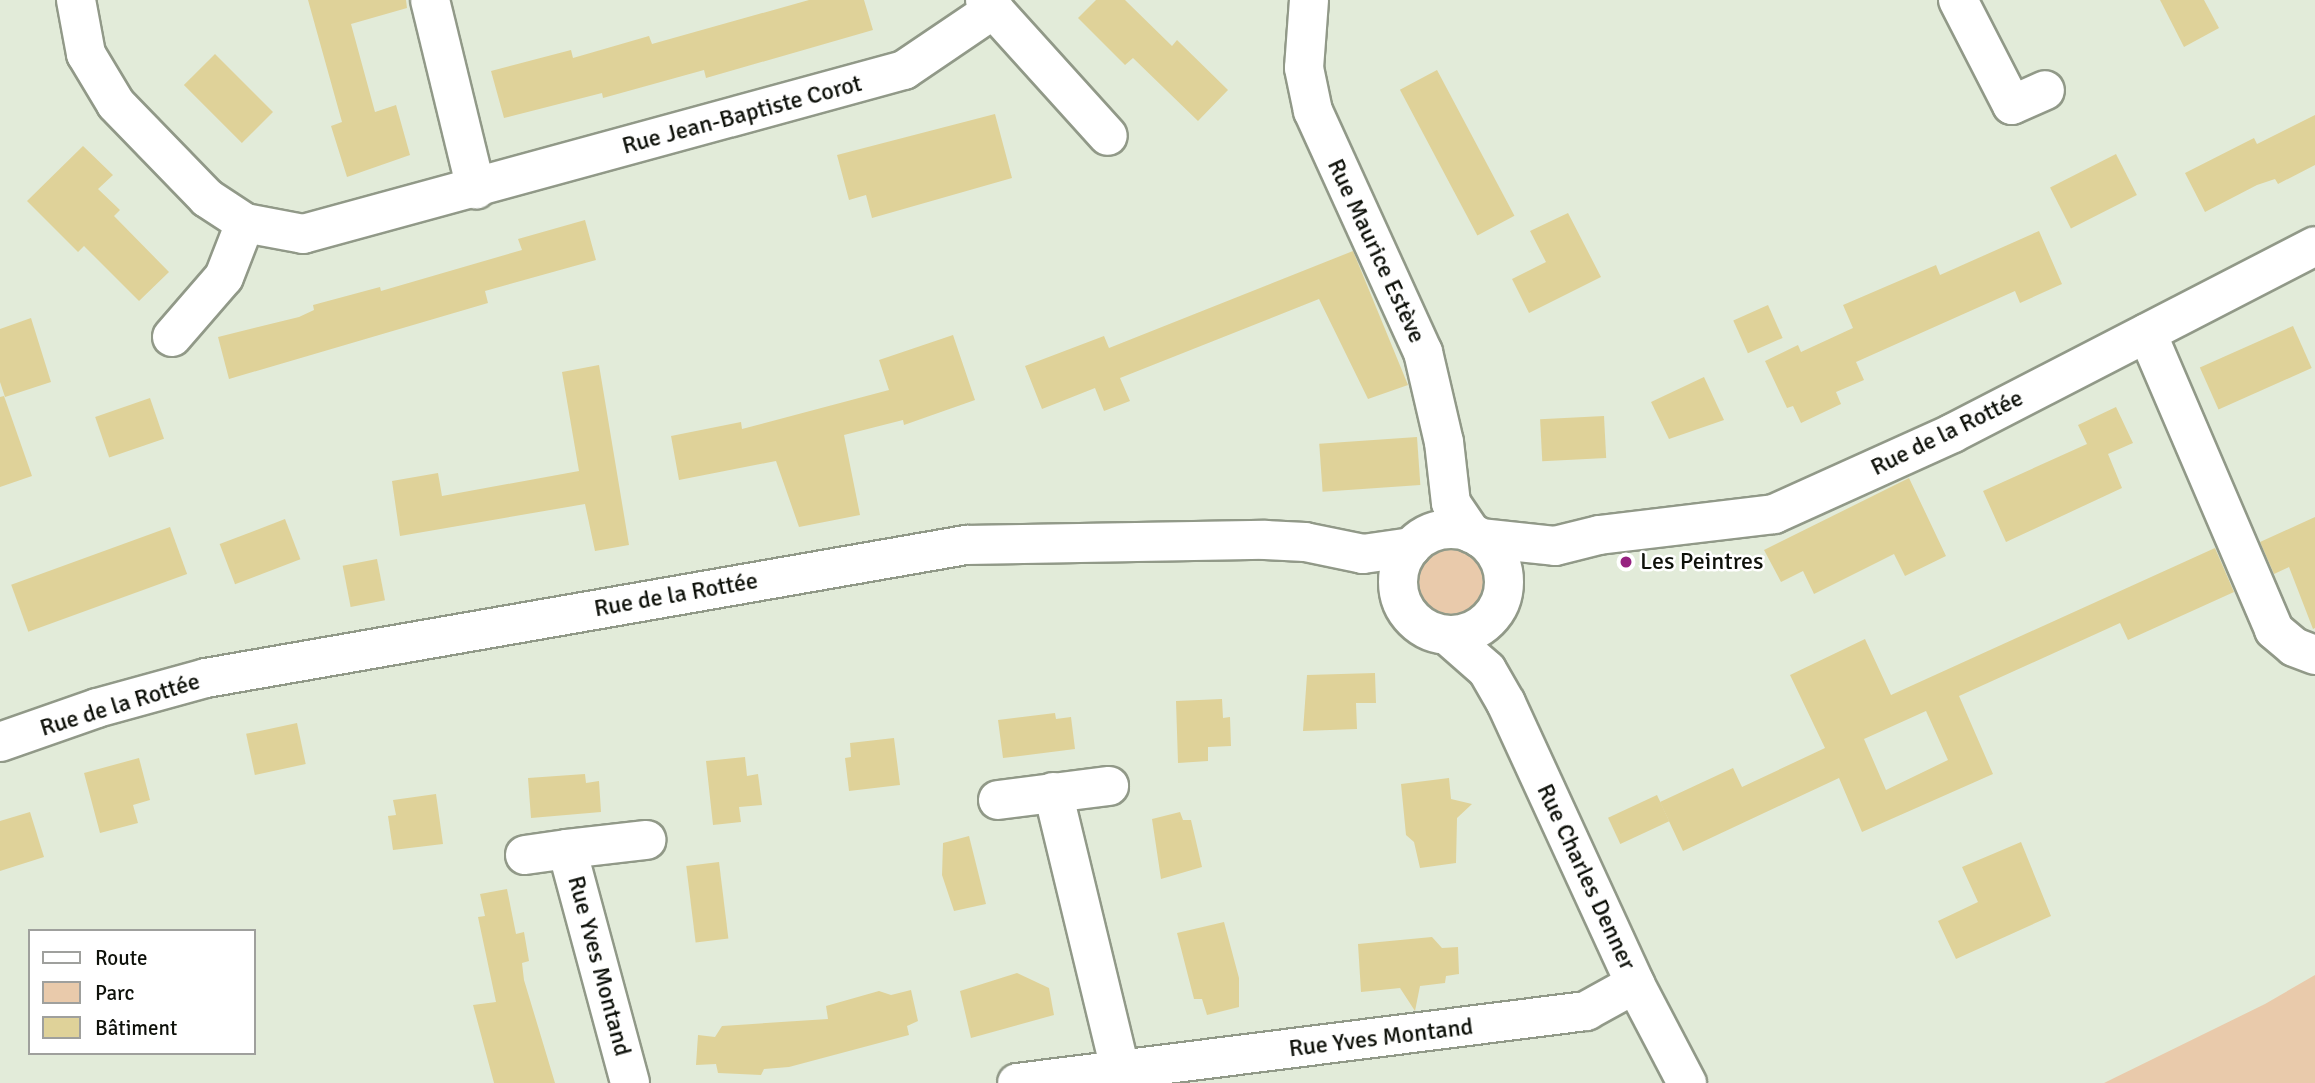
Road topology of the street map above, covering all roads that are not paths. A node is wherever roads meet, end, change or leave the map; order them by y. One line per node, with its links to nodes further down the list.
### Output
1 (76, 0): 9 (street, Rue Jean-Baptiste Corot)
2 (430, 0): 8 (street)
3 (1958, 0): 6 (street)
4 (990, 4): 7 (street, Rue Jean-Baptiste Corot); 8 (street, Rue Jean-Baptiste Corot)
5 (1297, 5): 13 (street, Rue Maurice Estève)
6 (2045, 90)
7 (1108, 136)
8 (476, 190): 9 (street, Rue Jean-Baptiste Corot)
9 (245, 223): 12 (street)
10 (2315, 246): 11 (street, Rue de la Rottée)
11 (2147, 333): 16 (street, Rue de la Rottée); 21 (street)
12 (172, 337)
13 (1451, 503): 14 (street, Rue Maurice Estève); 15 (street)
14 (1476, 536): 15 (street); 16 (street, Rue de la Rottée); 19 (street)
15 (1420, 541): 17 (street, Rue de la Rottée); 18 (street)
16 (1555, 546): 19 (street, Rue de la Rottée)
17 (1363, 554): 18 (street); 23 (street, Rue de la Rottée)
18 (1398, 589): 20 (street)
19 (1498, 603): 20 (street); 22 (street)
20 (1447, 635): 22 (street, Rue Charles Denner)
21 (2315, 656)
22 (1487, 670): 30 (street, Rue Charles Denner)
23 (0, 741)
24 (1109, 786): 25 (street)
25 (1053, 792): 26 (street); 31 (street)
26 (998, 800)
27 (646, 840): 28 (street, Rue Yves Montand)
28 (567, 849): 29 (street, Rue Yves Montand); 32 (street, Rue Yves Montand)
29 (525, 855)
30 (1635, 985): 31 (street, Rue Yves Montand); 34 (street, Rue Charles Denner)
31 (1120, 1070): 33 (street, Rue Yves Montand)
32 (630, 1083)
33 (1017, 1083)
34 (1687, 1083)

